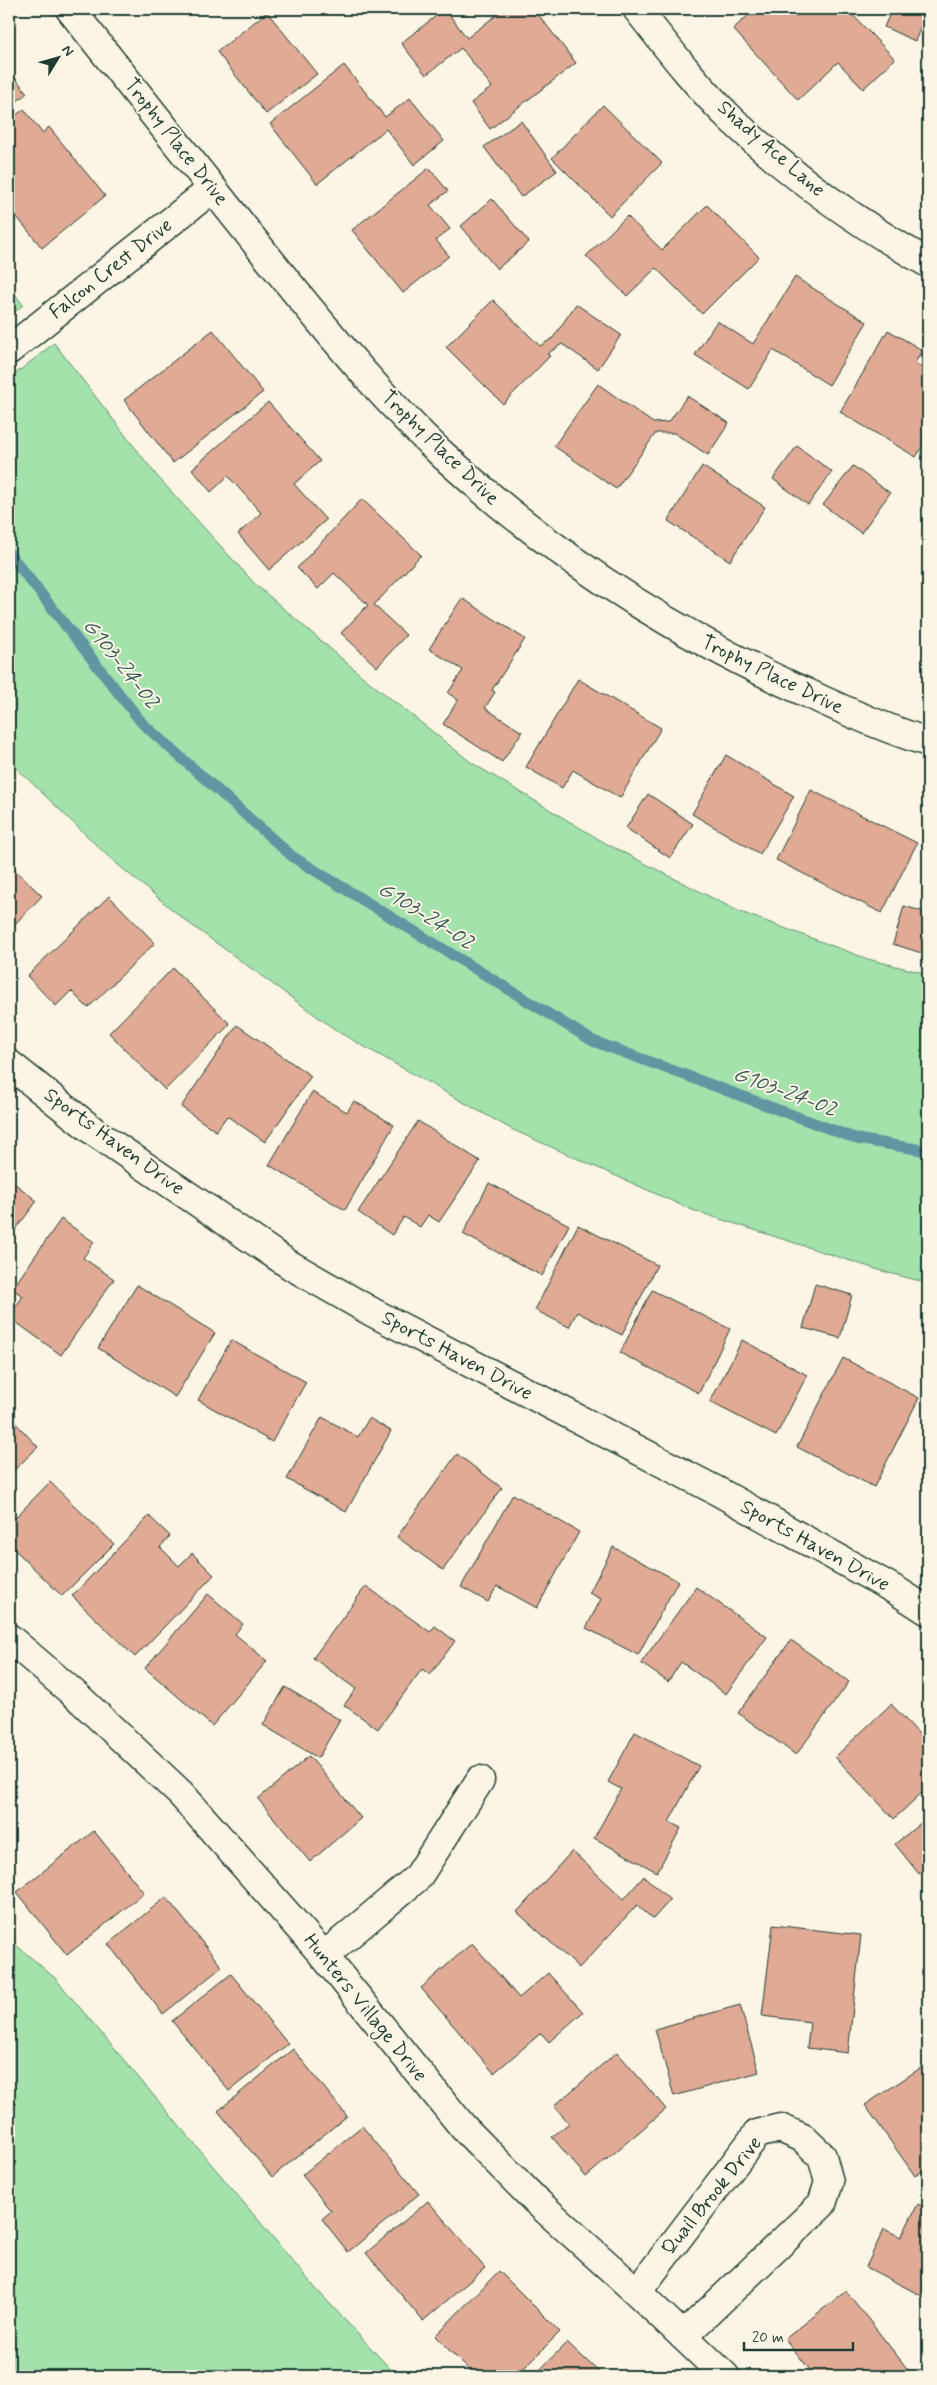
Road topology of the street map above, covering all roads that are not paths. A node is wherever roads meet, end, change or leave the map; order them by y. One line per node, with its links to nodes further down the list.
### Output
1 (70, 9): 3 (street, Trophy Place Drive)
2 (643, 11): 4 (street, Shady Ace Lane)
3 (212, 189): 5 (street, Falcon Crest Drive); 6 (street, Trophy Place Drive)
4 (928, 263)
5 (9, 350)
6 (928, 742)
7 (9, 1064): 8 (street, Sports Haven Drive)
8 (928, 1611)
9 (9, 1638): 11 (street, Hunters Village Drive)
10 (480, 1780): 11 (street)
11 (324, 1956): 12 (street, Hunters Village Drive)
12 (636, 2292): 13 (street, Hunters Village Drive); 13 (street, Quail Brook Drive)
13 (683, 2336): 14 (street, Hunters Village Drive)
14 (725, 2376)

